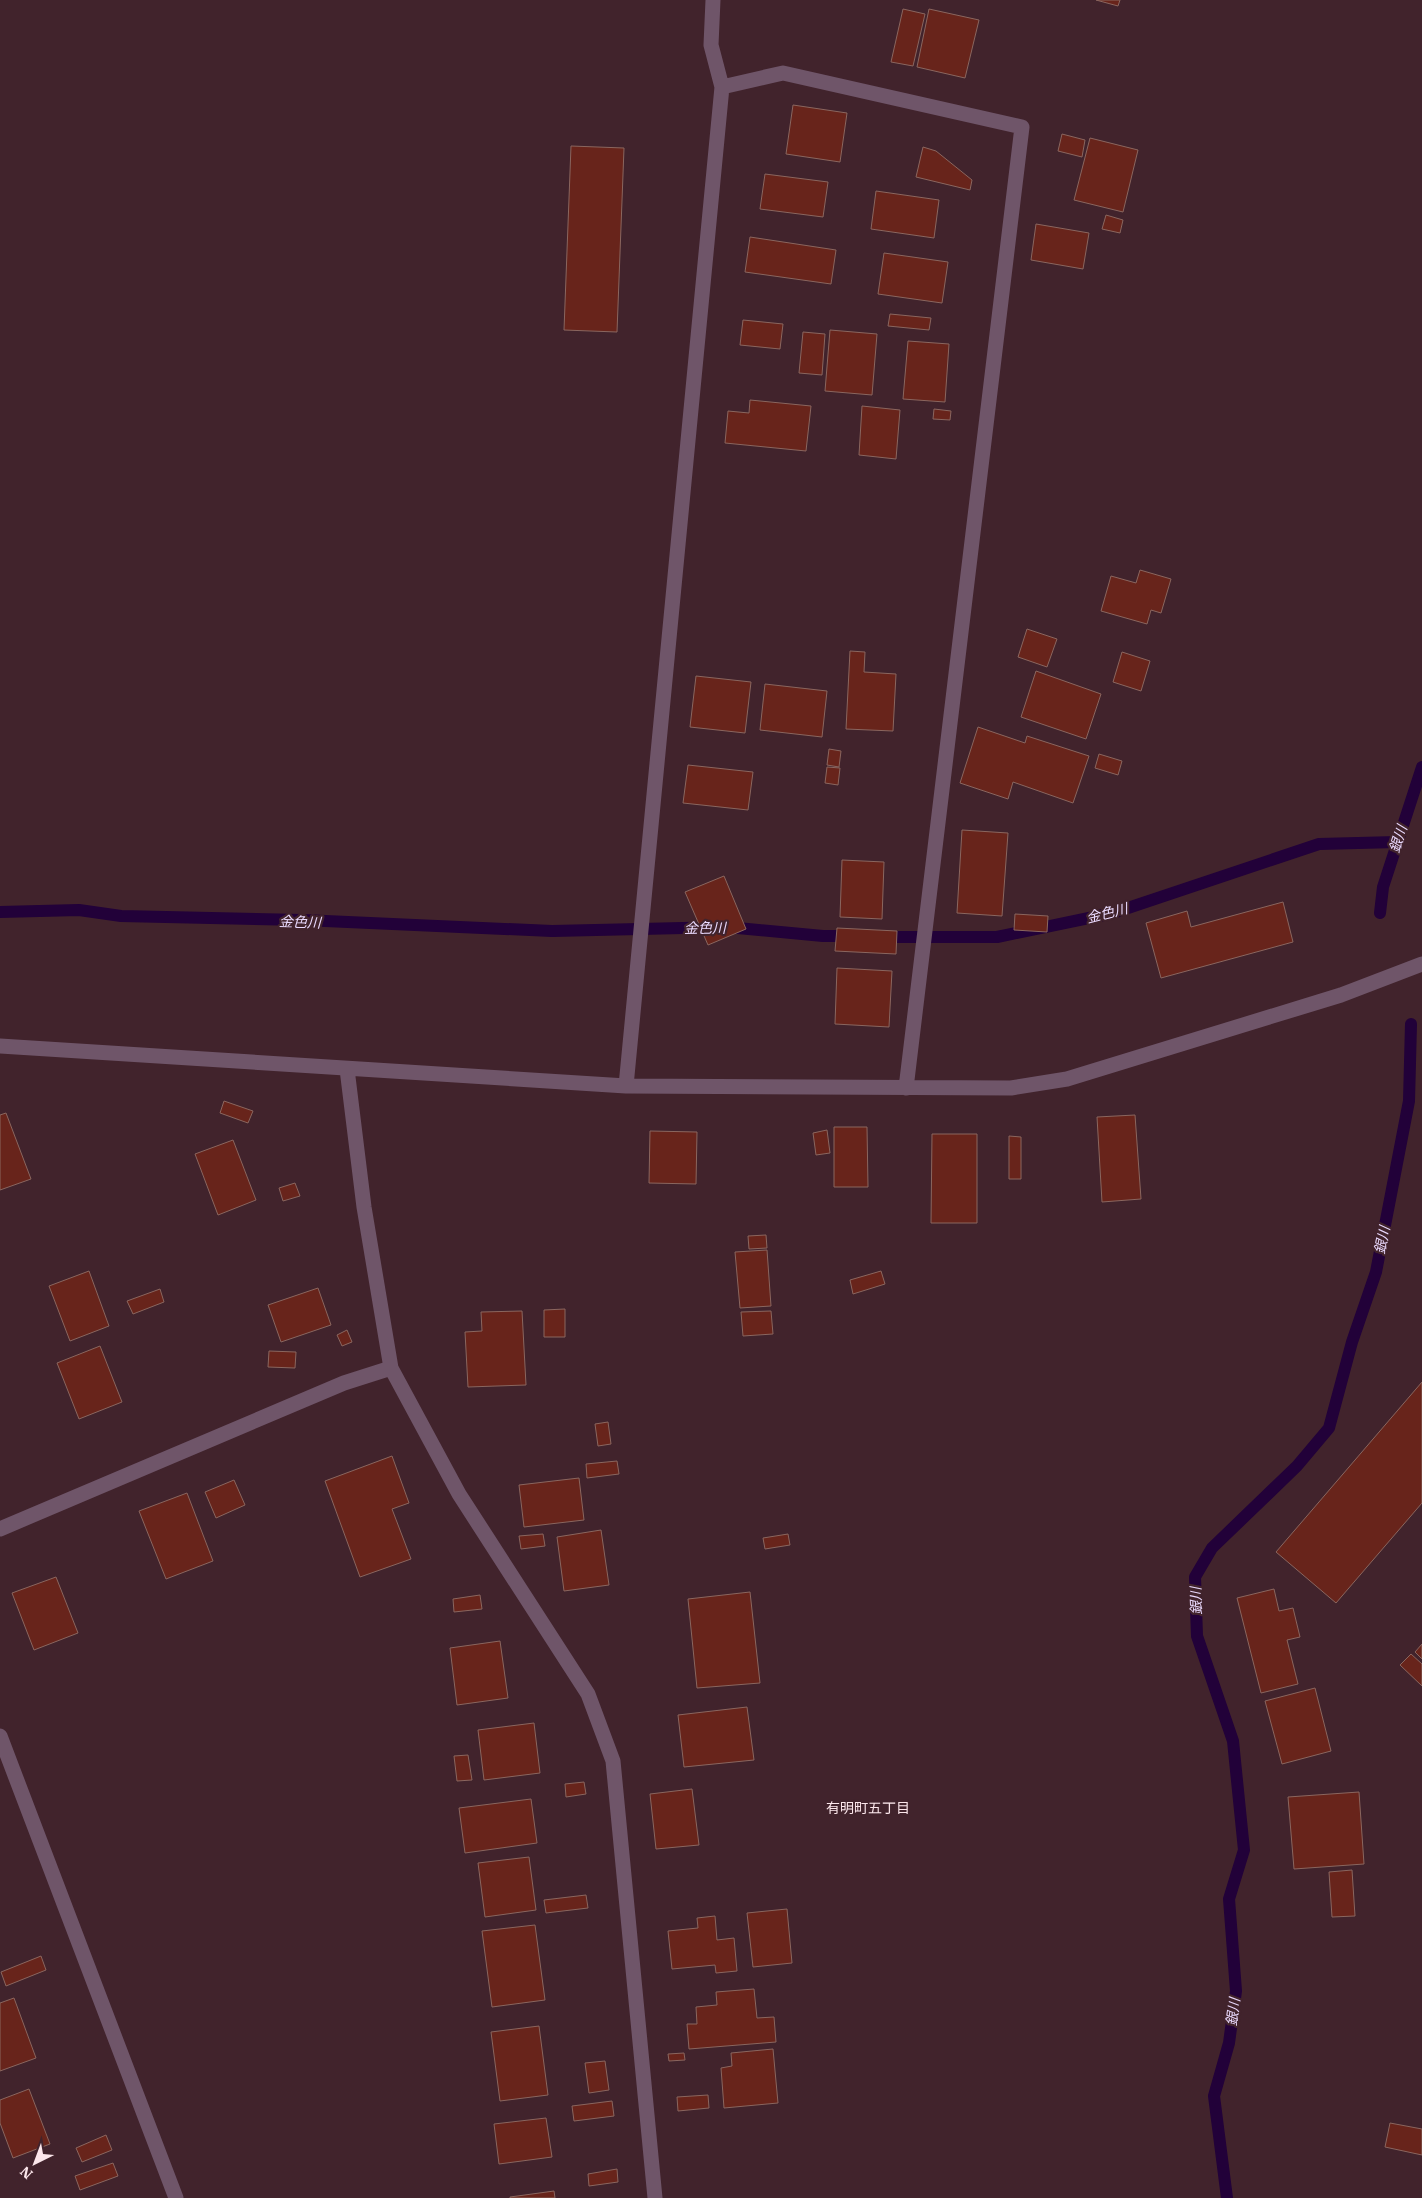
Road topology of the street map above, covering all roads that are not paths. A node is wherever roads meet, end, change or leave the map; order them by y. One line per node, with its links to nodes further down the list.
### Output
1 (712, 0): 2 (street)
2 (722, 88): 6 (street); 7 (street)
3 (1422, 964): 7 (street)
4 (0, 1046): 5 (street)
5 (347, 1069): 6 (street); 8 (street)
6 (626, 1086): 7 (street)
7 (906, 1088)
8 (391, 1368): 9 (street); 12 (street)
9 (0, 1529)
10 (0, 1736): 11 (street)
11 (176, 2198)
12 (655, 2198)

